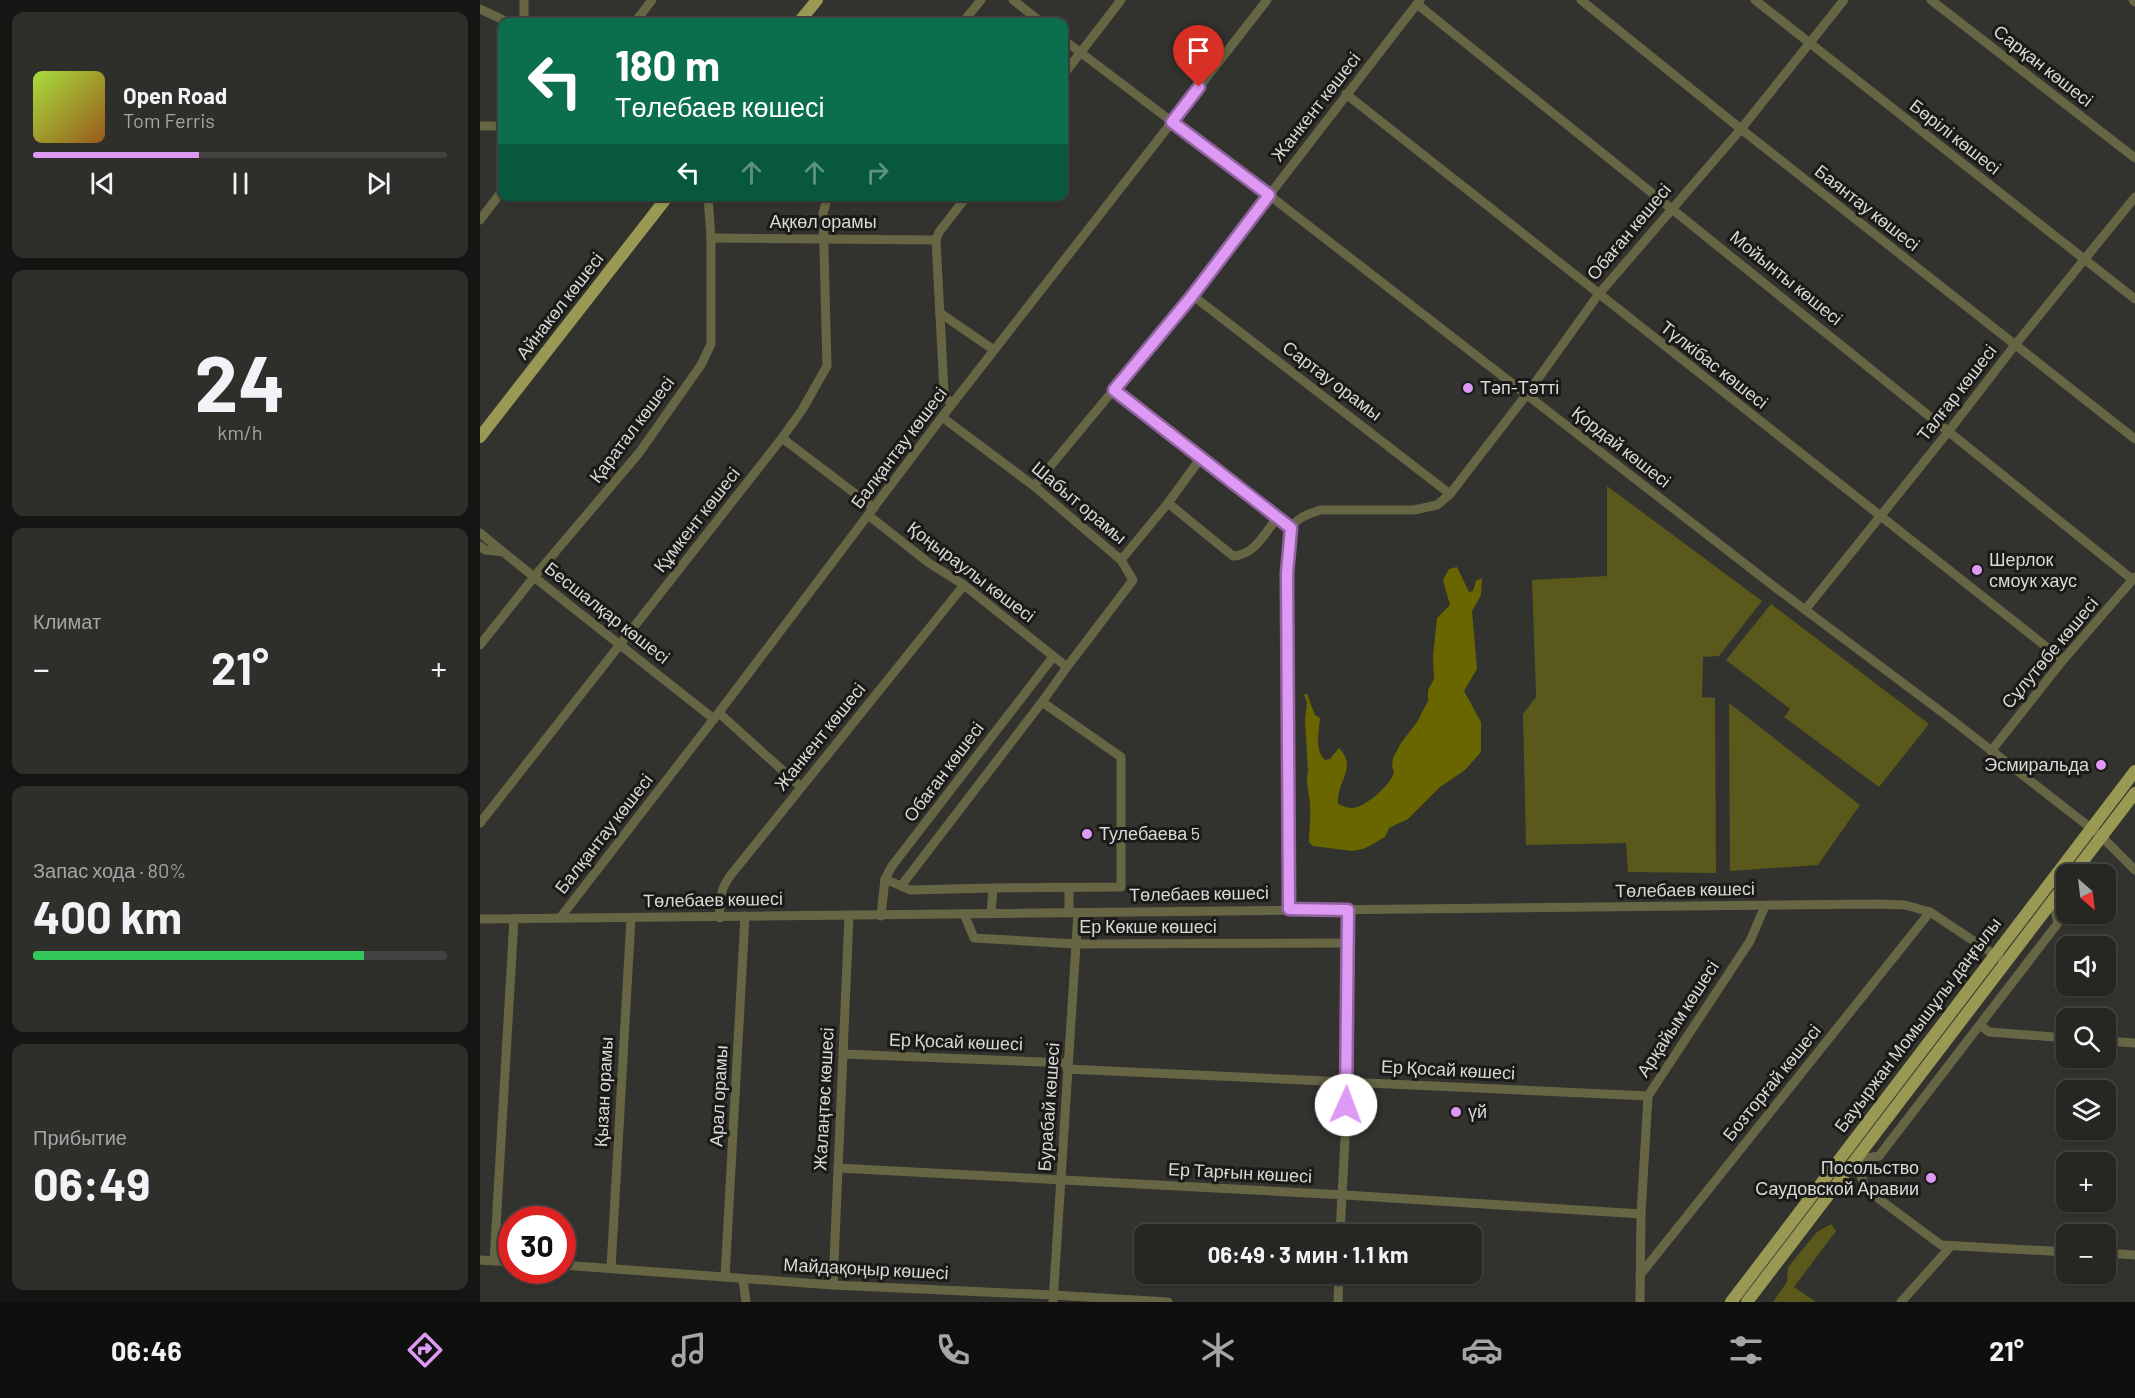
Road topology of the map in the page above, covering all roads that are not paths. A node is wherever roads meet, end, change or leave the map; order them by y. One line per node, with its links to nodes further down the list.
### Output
1 (524, 0): 15 (street)
2 (652, 0): 16 (street)
3 (817, 0): 17 (main road)
4 (981, 0): 18 (street)
5 (1013, 0): 19 (street)
6 (1120, 0): 22 (street)
7 (1267, 0): 25 (street, Балқантау көшесі)
8 (1581, 0): 28 (street, Баянтау көшесі)
9 (1755, 0): 21 (street, Бөрілі көшесі)
10 (1844, 0): 21 (street, Обаған көшесі)
11 (1931, 0): 29 (street, Сарқан көшесі)
12 (1419, 2): 24 (street, Жанкент көшесі); 37 (street, Мойынты көшесі)
13 (480, 9): 14 (street)
14 (499, 18)
15 (524, 18)
16 (638, 18)
17 (802, 18)
18 (966, 18)
19 (1036, 18)
20 (1068, 43): 22 (street, Қордай көшесі)
21 (1809, 44): 28 (street, Обаған көшесі); 42 (street, Бөрілі көшесі)
22 (1080, 53): 23 (street); 25 (street, Қордай көшесі)
23 (1068, 69)
24 (1346, 94): 30 (street, Жанкент көшесі); 43 (street, Түлкібас көшесі)
25 (1172, 122): 30 (street, Қордай көшесі); 48 (street, Балқантау көшесі)
26 (480, 126): 27 (street)
27 (498, 126)
28 (1741, 129): 37 (street, Обаған көшесі); 47 (street, Баянтау көшесі)
29 (2135, 158)
30 (1269, 195): 44 (street, Жанкент көшесі); 50 (street, Қордай көшесі)
31 (498, 196): 38 (street)
32 (2135, 197): 42 (street, Талғар көшесі)
33 (664, 201): 54 (main road, Айнакөл көшесі)
34 (708, 201): 39 (street, Қаратал көшесі)
35 (827, 201): 40 (street, Құмкент көшесі)
36 (963, 201): 41 (street)
37 (1672, 207): 43 (street, Обаған көшесі); 53 (street, Мойынты көшесі)
38 (480, 220)
39 (711, 238): 40 (street, Ақкөл орамы); 69 (street, Қаратал көшесі)
40 (823, 239): 41 (street, Ақкөл орамы); 55 (street, Құмкент көшесі)
41 (936, 240): 46 (street)
42 (2083, 259): 45 (street, Бөрілі көшесі); 47 (street, Талғар көшесі)
43 (1598, 295): 50 (street, Обаған көшесі); 62 (street, Түлкібас көшесі)
44 (1192, 296): 49 (street, Жанкент көшесі); 59 (street, Сартау орамы)
45 (2135, 299)
46 (940, 314): 48 (street); 51 (street)
47 (2015, 345): 53 (street, Талғар көшесі); 56 (street, Баянтау көшесі)
48 (994, 350): 51 (street, Балқантау көшесі)
49 (1114, 390): 57 (street); 58 (street, Жанкент көшесі)
50 (1527, 394): 59 (street, Обаған көшесі); 72 (street, Қордай көшесі)
51 (952, 404): 52 (street, Балқантау көшесі)
52 (942, 417): 58 (street, Шабыт орамы); 61 (street, Балқантау көшесі)
53 (1948, 432): 62 (street, Талғар көшесі); 70 (street, Мойынты көшесі)
54 (480, 438)
55 (782, 438): 61 (street, Қоңыраулы көшесі); 73 (street, Құмкент көшесі)
56 (2135, 439)
57 (1200, 459): 60 (street, Шабыт орамы); 63 (street)
58 (1034, 486): 68 (street, Шабыт орамы)
59 (1450, 494): 64 (street)
60 (1168, 503): 63 (street); 68 (street, Шабыт орамы)
61 (871, 512): 71 (street, Қоңыраулы көшесі); 79 (street, Балқантау көшесі)
62 (1879, 516): 72 (street, Талғар көшесі); 76 (street, Түлкібас көшесі)
63 (1276, 519): 64 (street)
64 (1291, 528): 98 (street)
65 (480, 533): 67 (street, Бесшалқар көшесі)
66 (480, 546): 67 (street)
67 (505, 552): 69 (street, Бесшалқар көшесі)
68 (1121, 560): 77 (street)
69 (534, 578): 73 (street, Бесшалқар көшесі); 74 (street, Қаратал көшесі)
70 (2134, 578): 76 (street, Сұлутөбе көшесі)
71 (964, 585): 75 (street, Қоңыраулы көшесі); 84 (street, Жанкент көшесі)
72 (1805, 610): 82 (street, Қордай көшесі)
73 (620, 644): 79 (street, Бесшалқар көшесі); 86 (street, Құмкент көшесі)
74 (480, 645)
75 (1053, 657): 77 (street, Қоңыраулы көшесі); 80 (street, Обаған көшесі)
76 (2063, 660): 82 (street, Сұлутөбе көшесі)
77 (1067, 667): 78 (street)
78 (1042, 702): 81 (street); 94 (street)
79 (716, 716): 84 (street, Бесшалқар көшесі); 107 (street, Балқантау көшесі)
80 (993, 735): 81 (street); 91 (street, Обаған көшесі)
81 (1009, 746): 92 (street)
82 (1991, 751): 87 (street, Қордай көшесі)
83 (2135, 771): 87 (main road, Бауыржан Момышұлы даңғылы)
84 (801, 787): 109 (street, Жанкент көшесі)
85 (2135, 793): 88 (main road)
86 (480, 823)
87 (2091, 828): 88 (street, Қордай көшесі); 114 (main road, Бауыржан Момышұлы даңғылы)
88 (2101, 836): 89 (main road); 90 (street)
89 (2080, 864)
90 (2135, 870)
91 (885, 879): 92 (street); 104 (street, Обаған көшесі)
92 (902, 886): 93 (street)
93 (993, 888): 94 (street); 103 (street)
94 (1069, 888): 101 (street, Бурабай көшесі)
95 (2056, 897): 96 (main road, Бауыржан Момышұлы даңғылы)
96 (2053, 901): 115 (main road, Бауыржан Момышұлы даңғылы); 116 (street)
97 (1765, 906): 99 (street, Төлебаев көшесі); 100 (street, Төлебаев көшесі); 123 (street, Арқайым көшесі)
98 (1289, 909): 99 (street, Төлебаев көшесі); 101 (street, Төлебаев көшесі)
99 (1348, 910): 112 (street)
100 (1930, 912): 114 (street, Төлебаев көшесі); 139 (street, Бозторғай көшесі)
101 (1073, 913): 103 (street, Төлебаев көшесі); 113 (street, Бурабай көшесі)
102 (964, 914): 103 (street, Төлебаев көшесі); 104 (street, Төлебаев көшесі); 113 (street, Ер Көкше көшесі)
103 (992, 914)
104 (881, 915): 106 (street, Төлебаев көшесі)
105 (745, 916): 106 (street, Төлебаев көшесі); 109 (street, Төлебаев көшесі); 140 (street, Арал орамы)
106 (849, 916): 120 (street, Жалаңтөс көшесі)
107 (560, 918): 108 (street, Төлебаев көшесі); 111 (street, Төлебаев көшесі)
108 (631, 918): 109 (street, Төлебаев көшесі); 138 (street, Қызан орамы)
109 (720, 918)
110 (480, 919): 111 (street, Төлебаев көшесі)
111 (514, 919): 135 (street)
112 (1348, 943): 113 (street, Ер Көкше көшесі); 122 (street)
113 (1076, 944): 121 (street, Бурабай көшесі)
114 (1995, 954): 115 (street, Төлебаев көшесі); 149 (main road, Бауыржан Момышұлы даңғылы)
115 (2007, 963): 124 (main road, Бауыржан Момышұлы даңғылы)
116 (1980, 1025): 117 (street); 124 (street)
117 (2056, 1037)
118 (2116, 1042): 119 (street)
119 (2135, 1043)
120 (843, 1054): 121 (street, Ер Қосай көшесі); 125 (street, Жалаңтөс көшесі)
121 (1067, 1066): 122 (street, Ер Қосай көшесі); 126 (street, Бурабай көшесі)
122 (1348, 1082): 123 (street, Ер Қосай көшесі); 127 (street)
123 (1648, 1096): 128 (street, Арқайым көшесі)
124 (1854, 1160): 130 (street); 150 (main road, Бауыржан Момышұлы даңғылы)
125 (837, 1168): 126 (street, Ер Тарғын көшесі); 143 (street, Жалаңтөс көшесі)
126 (1060, 1179): 127 (street, Ер Тарғын көшесі); 144 (street, Бурабай көшесі)
127 (1342, 1195): 128 (street, Ер Тарғын көшесі); 129 (street)
128 (1641, 1214): 139 (street, Арқайым көшесі)
129 (1341, 1224)
130 (1951, 1246): 131 (street); 151 (street)
131 (2056, 1251)
132 (2116, 1254): 133 (street)
133 (2135, 1255)
134 (480, 1260): 135 (street)
135 (494, 1261): 136 (street)
136 (498, 1261)
137 (576, 1266): 138 (street, Майдақоңыр көшесі)
138 (611, 1268): 140 (street, Майдақоңыр көшесі)
139 (1640, 1275): 148 (street, Арқайым көшесі)
140 (725, 1276): 141 (street, Майдақоңыр көшесі)
141 (744, 1279): 143 (street, Майдақоңыр көшесі); 145 (street)
142 (1339, 1284): 147 (street)
143 (833, 1285): 144 (street, Майдақоңыр көшесі)
144 (1053, 1298): 146 (street, Майдақоңыр көшесі)
145 (746, 1302)
146 (1168, 1302)
147 (1338, 1302)
148 (1640, 1302)
149 (1731, 1302)
150 (1747, 1302)
151 (1901, 1302)

